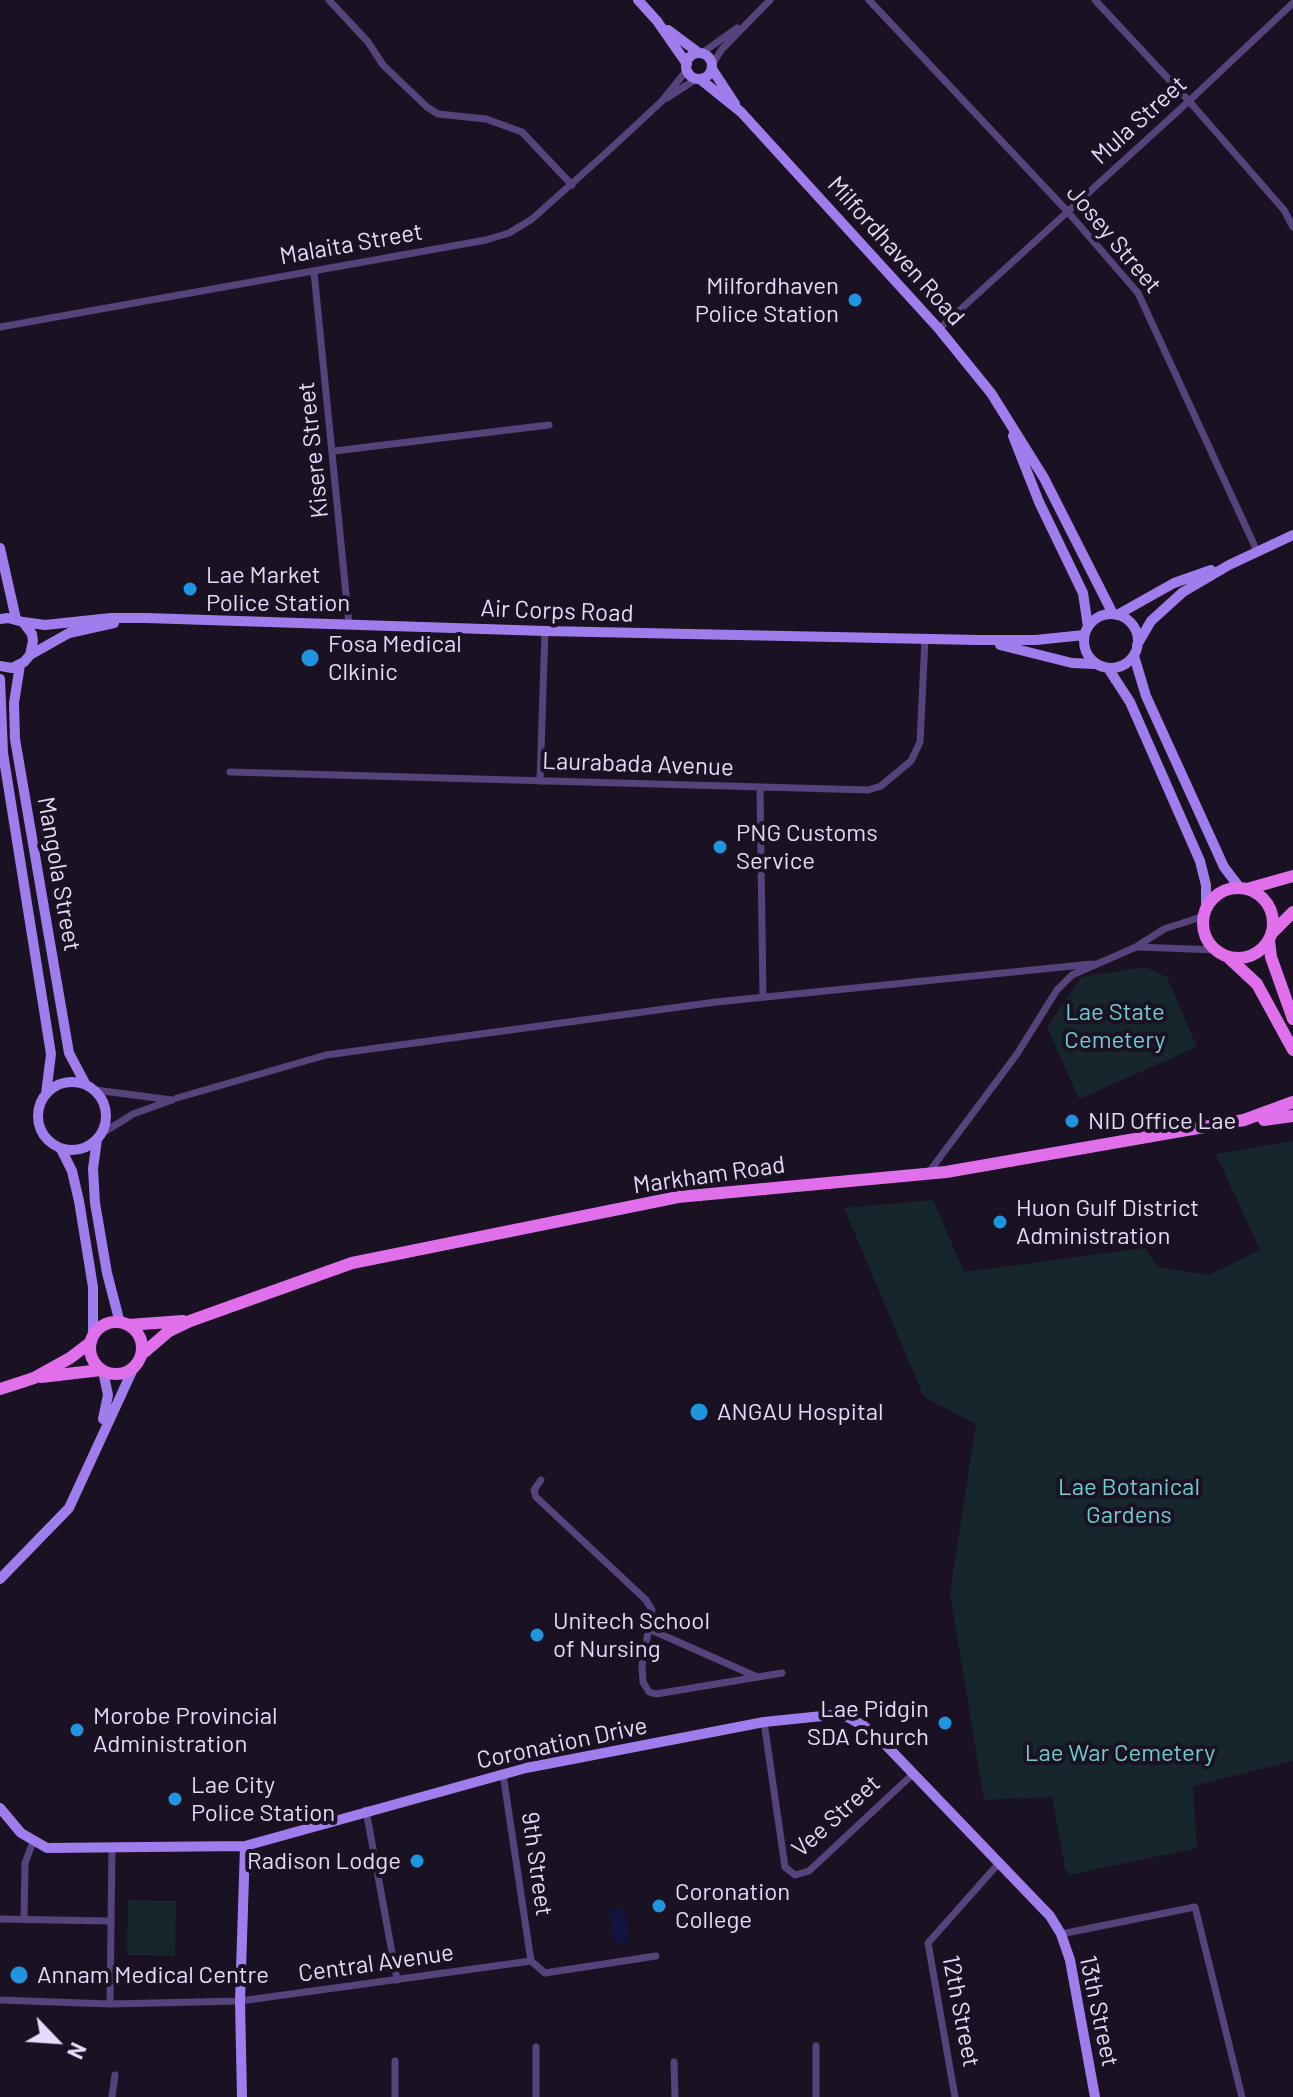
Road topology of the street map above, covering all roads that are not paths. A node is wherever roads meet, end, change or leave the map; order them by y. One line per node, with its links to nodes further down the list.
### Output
1 (329, 0): 16 (street)
2 (638, 0): 8 (street)
3 (770, 0): 7 (street)
4 (869, 0): 17 (street, Josey Street)
5 (1095, 0): 14 (street)
6 (1293, 3): 14 (street, Mula Street)
7 (760, 9): 9 (street); 11 (street)
8 (657, 21): 9 (street); 10 (street)
9 (700, 53): 10 (street); 11 (street)
10 (687, 67): 12 (street); 13 (street, Malaita Street)
11 (712, 67): 12 (street); 15 (street, Milfordhaven Road)
12 (698, 79): 13 (street, Malaita Street); 15 (street, Milfordhaven Road)
13 (662, 101): 16 (street, Malaita Street)
14 (1189, 101): 17 (street, Mula Street); 18 (street)
15 (741, 112): 21 (street, Milfordhaven Road)
16 (572, 185): 19 (street, Malaita Street)
17 (1068, 212): 21 (street, Mula Street); 27 (street, Josey Street)
18 (1293, 227)
19 (314, 272): 20 (street, Malaita Street); 24 (street, Kisere Street)
20 (0, 327)
21 (939, 329): 23 (street, Milfordhaven Road)
22 (549, 425): 24 (street)
23 (1010, 427): 29 (street, Milfordhaven Road); 35 (street, Milfordhaven Road)
24 (334, 451): 33 (street, Kisere Street)
25 (1293, 535): 27 (street)
26 (0, 548): 32 (street)
27 (1257, 551): 28 (street)
28 (1229, 565): 29 (street); 38 (street)
29 (1115, 615): 35 (street); 38 (street)
30 (136, 618): 32 (street, Air Corps Road); 33 (street, Air Corps Road); 39 (street, Air Corps Road)
31 (0, 619): 32 (street, Air Corps Road)
32 (19, 621): 39 (street)
33 (349, 624): 34 (street, Air Corps Road)
34 (545, 631): 36 (street, Air Corps Road); 46 (street)
35 (1086, 631): 37 (street, Air Corps Road); 40 (street)
36 (925, 639): 37 (street, Air Corps Road); 47 (street, Laurabada Avenue)
37 (978, 640): 40 (street, Air Corps Road)
38 (1135, 651): 43 (street); 49 (street)
39 (30, 655): 41 (street, Air Corps Road)
40 (1095, 664): 43 (street)
41 (20, 665): 42 (street); 60 (street, Mangola Street)
42 (0, 666)
43 (1108, 668): 50 (street)
44 (0, 679): 61 (street, Mangola Street)
45 (230, 772): 46 (street, Laurabada Avenue)
46 (540, 781): 47 (street, Laurabada Avenue)
47 (760, 787): 57 (street)
48 (1293, 876): 49 (main road)
49 (1244, 888): 50 (main road); 52 (main road)
50 (1205, 912): 53 (street); 54 (main road)
51 (1293, 912): 52 (main road)
52 (1270, 937): 55 (main road); 58 (main road)
53 (1136, 947): 54 (street); 56 (street)
54 (1216, 950): 55 (main road)
55 (1228, 957): 59 (main road)
56 (1092, 964): 57 (street); 68 (street)
57 (763, 997): 62 (street)
58 (1293, 1019)
59 (1293, 1050)
60 (91, 1087): 61 (street); 66 (street); 66 (street)
61 (46, 1094): 67 (street)
62 (177, 1098)
63 (1293, 1102): 65 (main road, Markham Road)
64 (1293, 1116): 65 (main road, Markham Road)
65 (1244, 1120): 68 (main road, Markham Road)
66 (99, 1137): 67 (street); 70 (street)
67 (61, 1149): 71 (street)
68 (928, 1174): 69 (main road, Markham Road)
69 (190, 1321): 70 (main road, Markham Road); 72 (main road, Markham Road)
70 (124, 1324): 71 (main road); 72 (main road)
71 (92, 1340): 74 (main road); 75 (main road)
72 (141, 1355): 73 (main road)
73 (134, 1367): 74 (main road); 77 (street)
74 (102, 1370): 75 (main road); 77 (street)
75 (34, 1378): 76 (main road)
76 (0, 1389)
77 (92, 1455): 79 (street)
78 (541, 1480): 80 (street)
79 (0, 1579)
80 (649, 1629): 82 (street); 82 (street)
81 (782, 1673): 82 (street)
82 (757, 1677)
83 (764, 1722): 84 (street, Coronation Drive); 84 (street, Vee Street); 85 (street, Coronation Drive)
84 (914, 1773): 91 (street, Coronation Drive)
85 (503, 1774): 87 (street, Coronation Drive); 97 (street, 9th Street)
86 (0, 1808): 88 (street)
87 (366, 1810): 90 (street, Coronation Drive); 98 (street)
88 (33, 1842): 89 (street, Coronation Drive); 93 (street)
89 (112, 1846): 90 (street, Coronation Drive); 94 (street)
90 (245, 1846): 100 (street)
91 (999, 1863): 95 (street, Coronation Drive); 113 (street, 12th Street)
92 (0, 1919): 93 (street)
93 (24, 1919): 94 (street)
94 (110, 1921): 101 (street)
95 (1061, 1934): 114 (street, 13th Street); 115 (street)
96 (656, 1956): 97 (street, Central Avenue)
97 (531, 1961): 98 (street, Central Avenue)
98 (397, 1980): 100 (street, Central Avenue)
99 (0, 2000): 101 (street, Central Avenue)
100 (240, 2001): 101 (street, Central Avenue); 108 (street)
101 (110, 2004)
102 (816, 2046): 112 (street)
103 (536, 2047): 110 (street)
104 (395, 2061): 109 (street)
105 (674, 2062): 111 (street)
106 (115, 2075): 107 (street)
107 (112, 2097)
108 (242, 2097)
109 (395, 2097)
110 (536, 2097)
111 (675, 2097)
112 (816, 2097)
113 (955, 2097)
114 (1095, 2097)
115 (1242, 2097)

